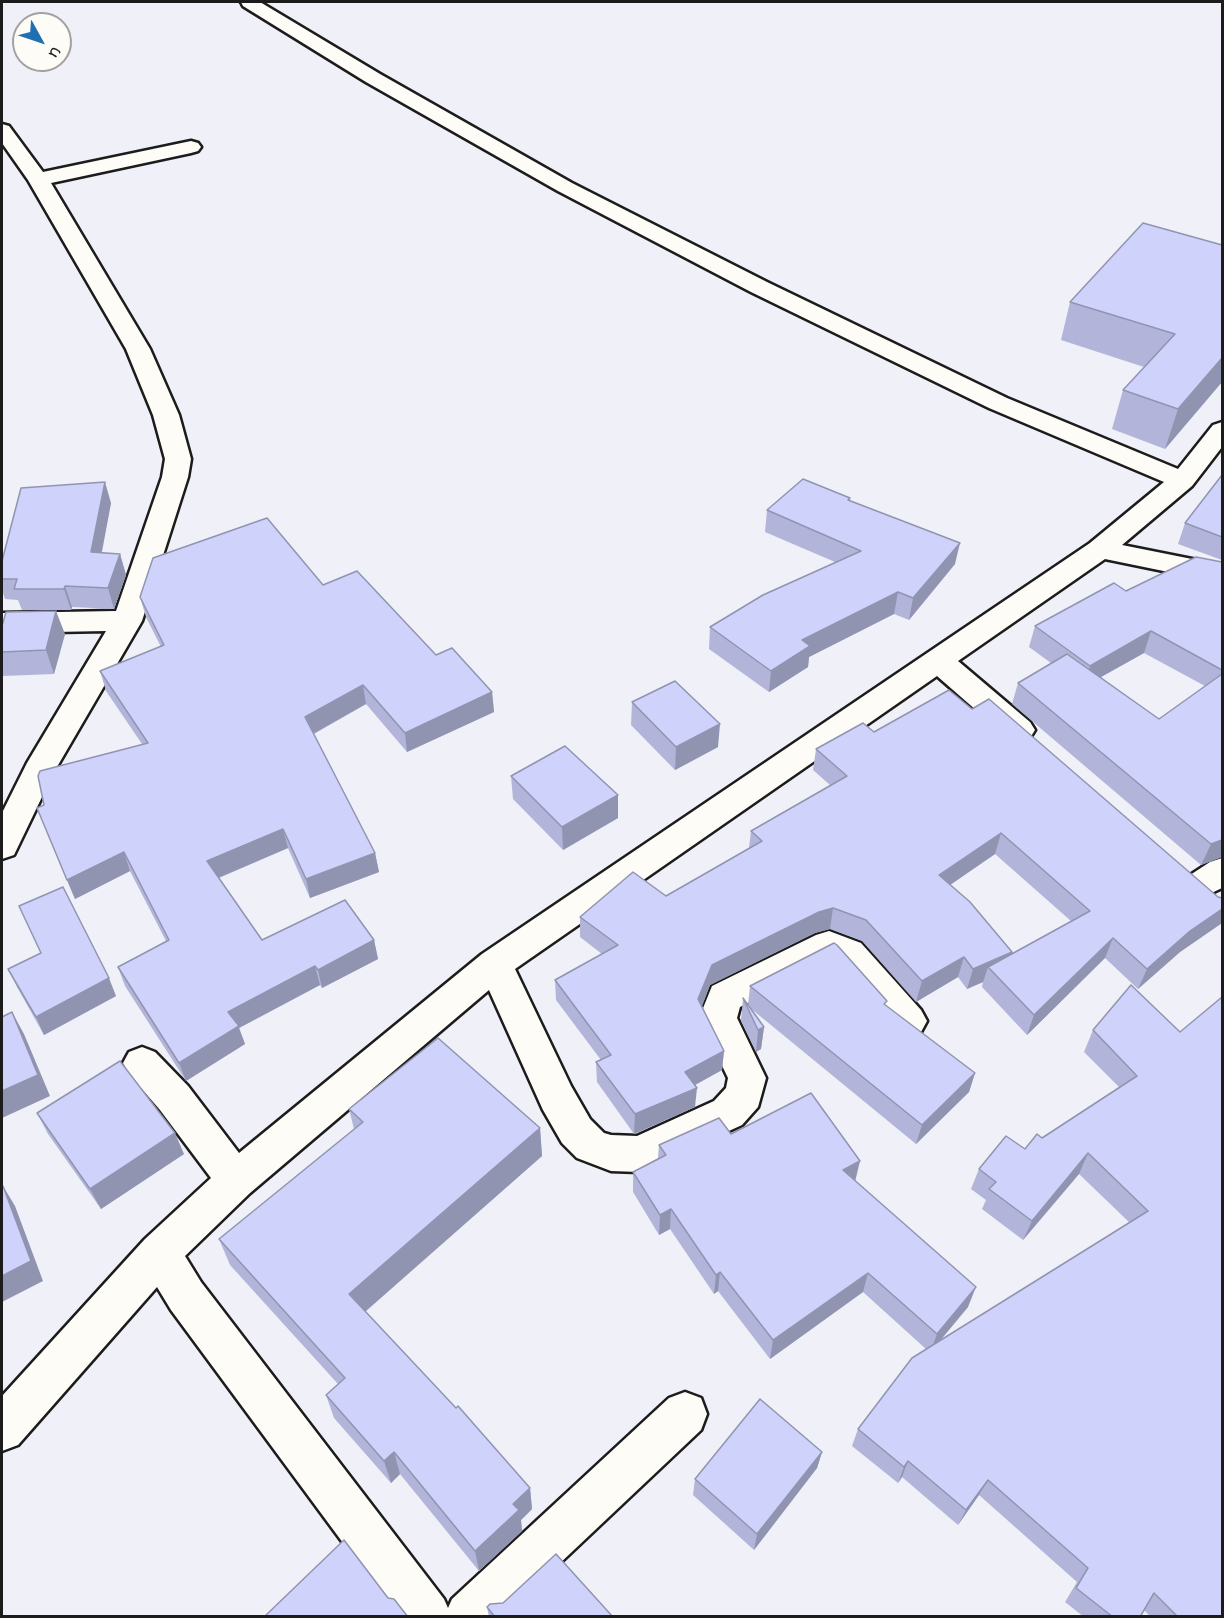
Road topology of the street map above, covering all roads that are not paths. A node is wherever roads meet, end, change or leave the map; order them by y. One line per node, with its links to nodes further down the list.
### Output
1 (249, 2): 6 (street)
2 (2, 130): 4 (street)
3 (191, 147): 4 (street)
4 (38, 179): 9 (street)
5 (1222, 430): 6 (street)
6 (1183, 480): 7 (street)
7 (1100, 549): 8 (street); 11 (street)
8 (1222, 574)
9 (127, 621): 10 (street); 13 (street)
10 (2, 623)
11 (938, 659): 12 (street); 16 (street)
12 (1046, 753)
13 (2, 846)
14 (1172, 863): 15 (street)
15 (1215, 888)
16 (495, 964): 17 (street); 19 (street)
17 (908, 1022)
18 (142, 1063): 19 (street)
19 (236, 1180): 20 (street)
20 (160, 1253): 22 (street); 23 (street)
21 (685, 1414): 24 (street)
22 (2, 1429)
23 (427, 1617)
24 (469, 1617)

